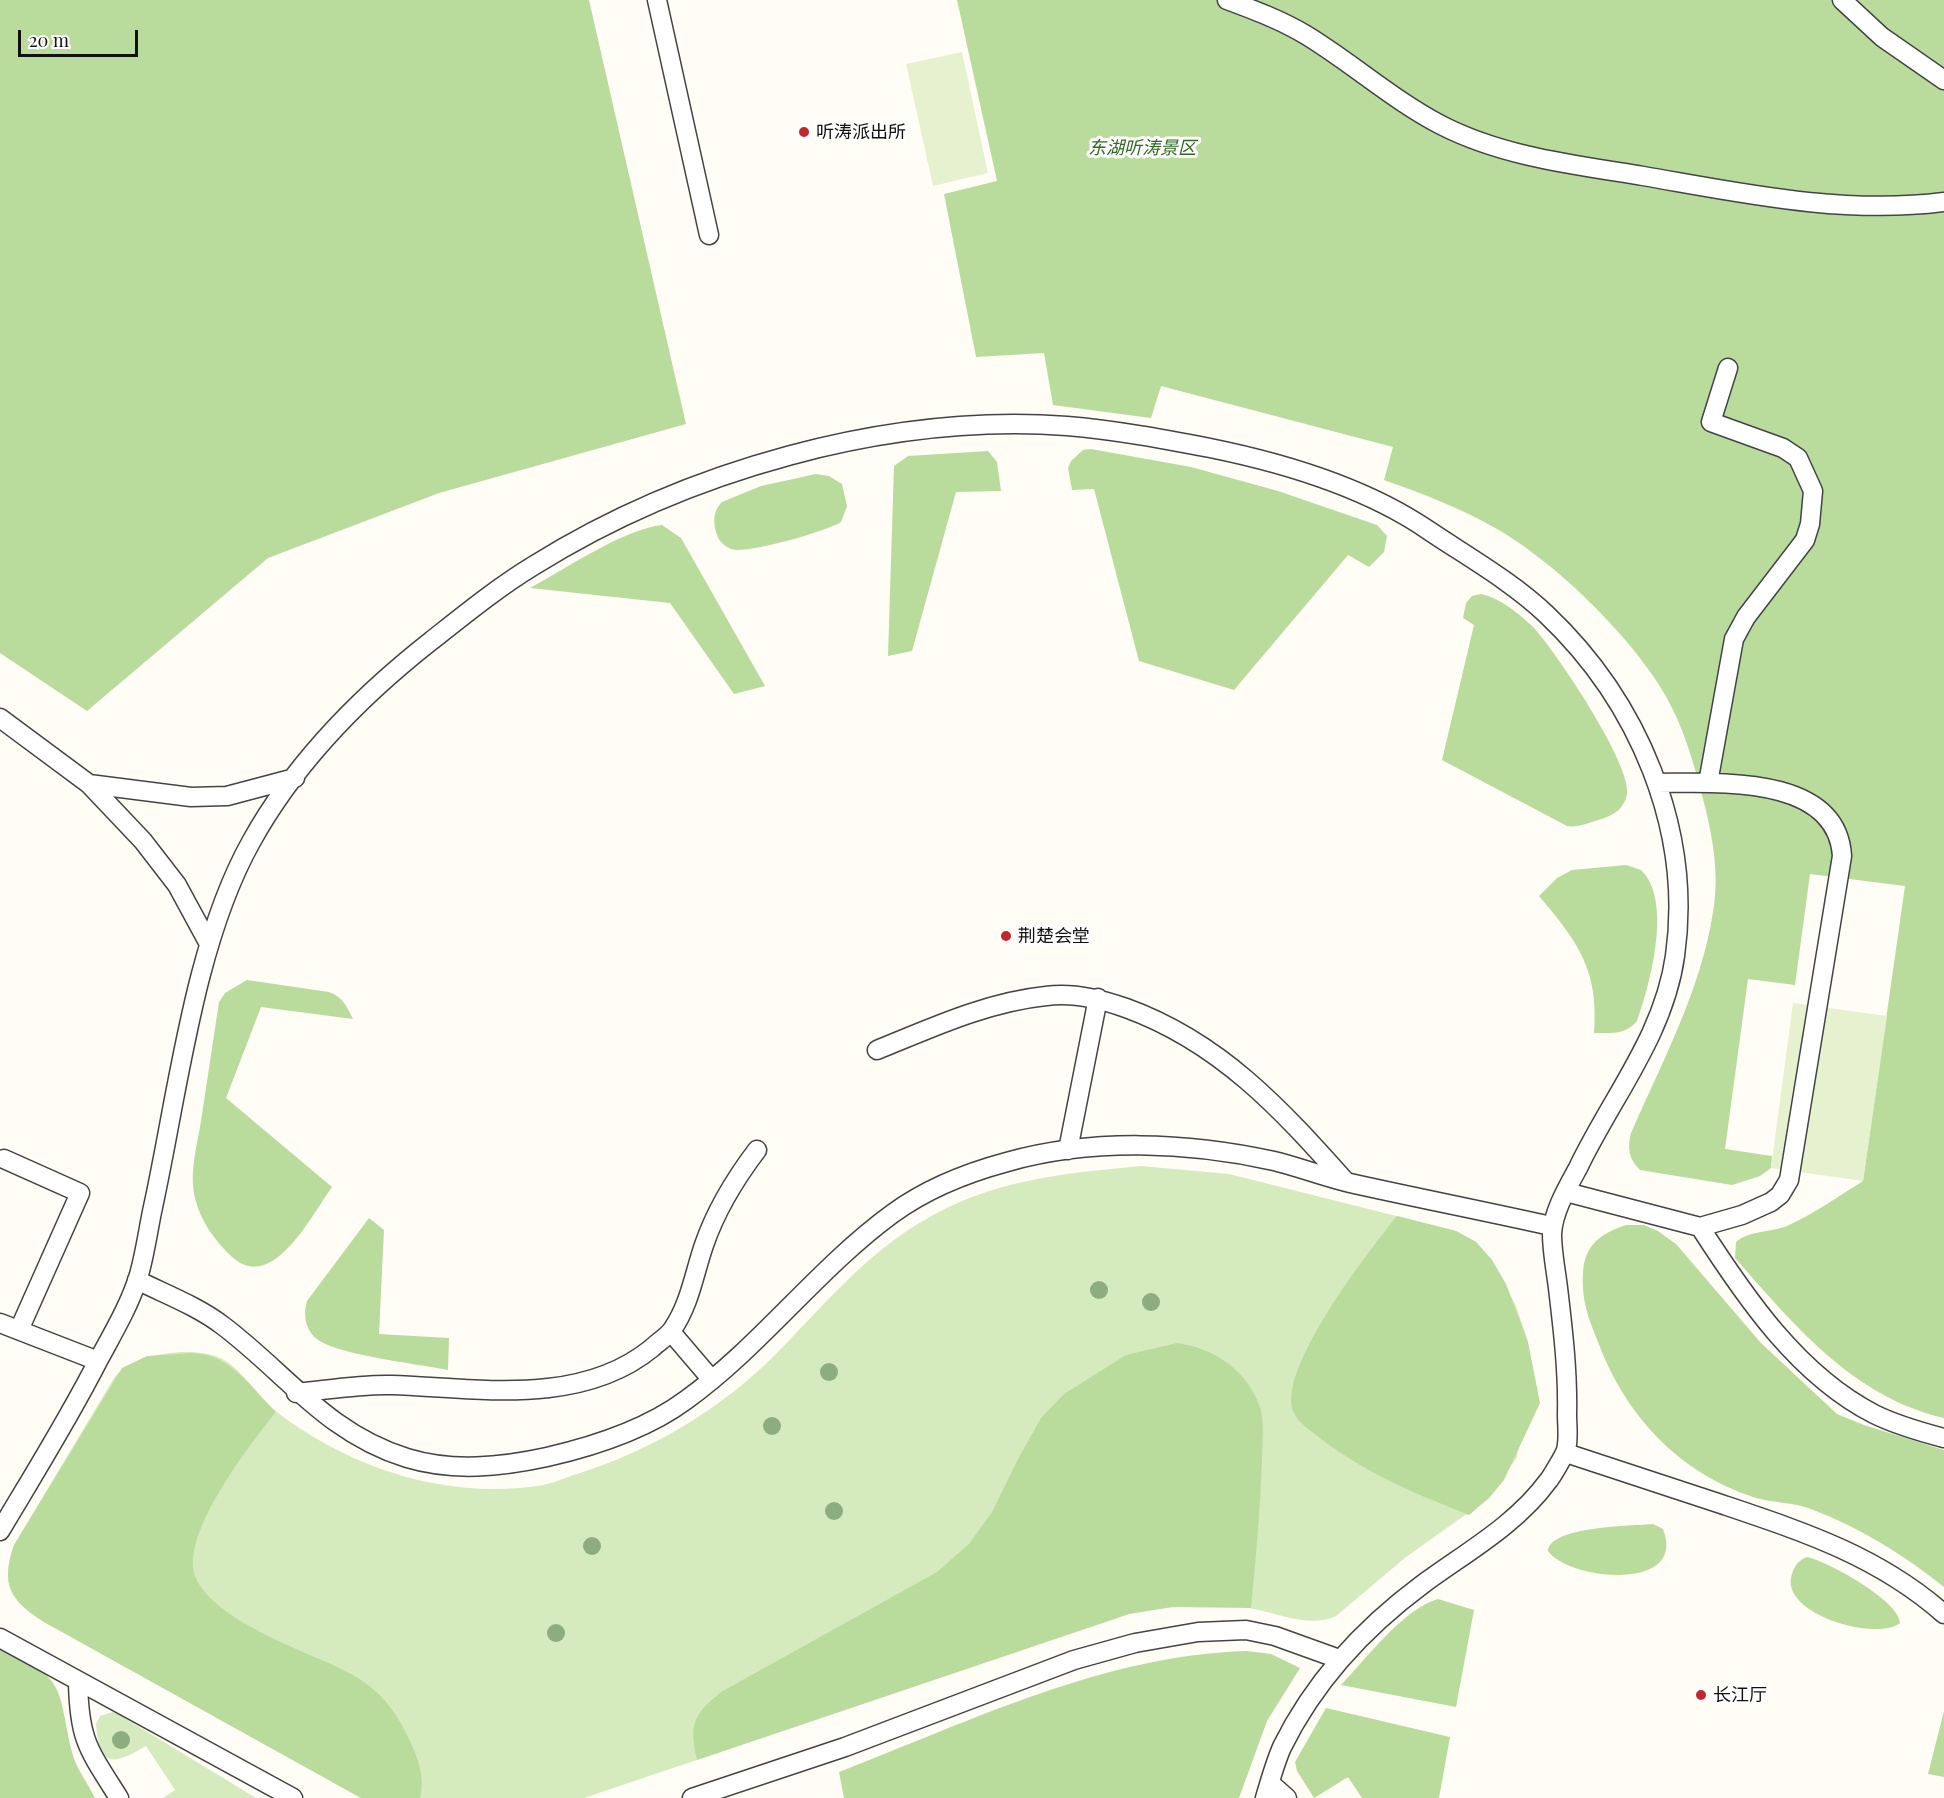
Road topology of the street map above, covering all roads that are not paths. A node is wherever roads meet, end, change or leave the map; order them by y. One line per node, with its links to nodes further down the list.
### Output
1 (657, 0): 6 (lane)
2 (1227, 0): 5 (lane)
3 (1842, 0): 4 (lane)
4 (1944, 80)
5 (1944, 202)
6 (709, 235)
7 (1728, 368): 11 (lane)
8 (0, 718): 12 (lane)
9 (295, 778): 10 (lane); 12 (lane); 13 (lane)
10 (1658, 783): 11 (lane); 20 (lane)
11 (1708, 783): 22 (lane)
12 (89, 784): 13 (lane)
13 (209, 944): 23 (lane)
14 (1098, 998): 15 (lane); 16 (lane); 19 (lane)
15 (877, 1050)
16 (1068, 1149): 19 (lane); 28 (lane)
17 (757, 1150): 26 (lane)
18 (4, 1160): 25 (lane)
19 (1346, 1182): 21 (lane)
20 (1566, 1192): 21 (lane); 22 (lane)
21 (1551, 1226): 31 (lane)
22 (1700, 1227): 30 (lane)
23 (137, 1280): 27 (lane); 29 (lane)
24 (0, 1323): 25 (lane)
25 (19, 1330): 27 (lane)
26 (670, 1332): 28 (lane); 29 (lane)
27 (98, 1361): 32 (lane)
28 (712, 1380): 29 (lane)
29 (296, 1393)
30 (1944, 1438)
31 (1566, 1453): 33 (lane); 35 (lane)
32 (0, 1531)
33 (1944, 1614)
34 (0, 1638): 36 (lane)
35 (1339, 1659): 37 (lane); 40 (lane)
36 (78, 1681): 38 (lane); 39 (lane)
37 (1267, 1791): 41 (lane)
38 (119, 1798)
39 (293, 1798)
40 (692, 1798)
41 (1287, 1798)

